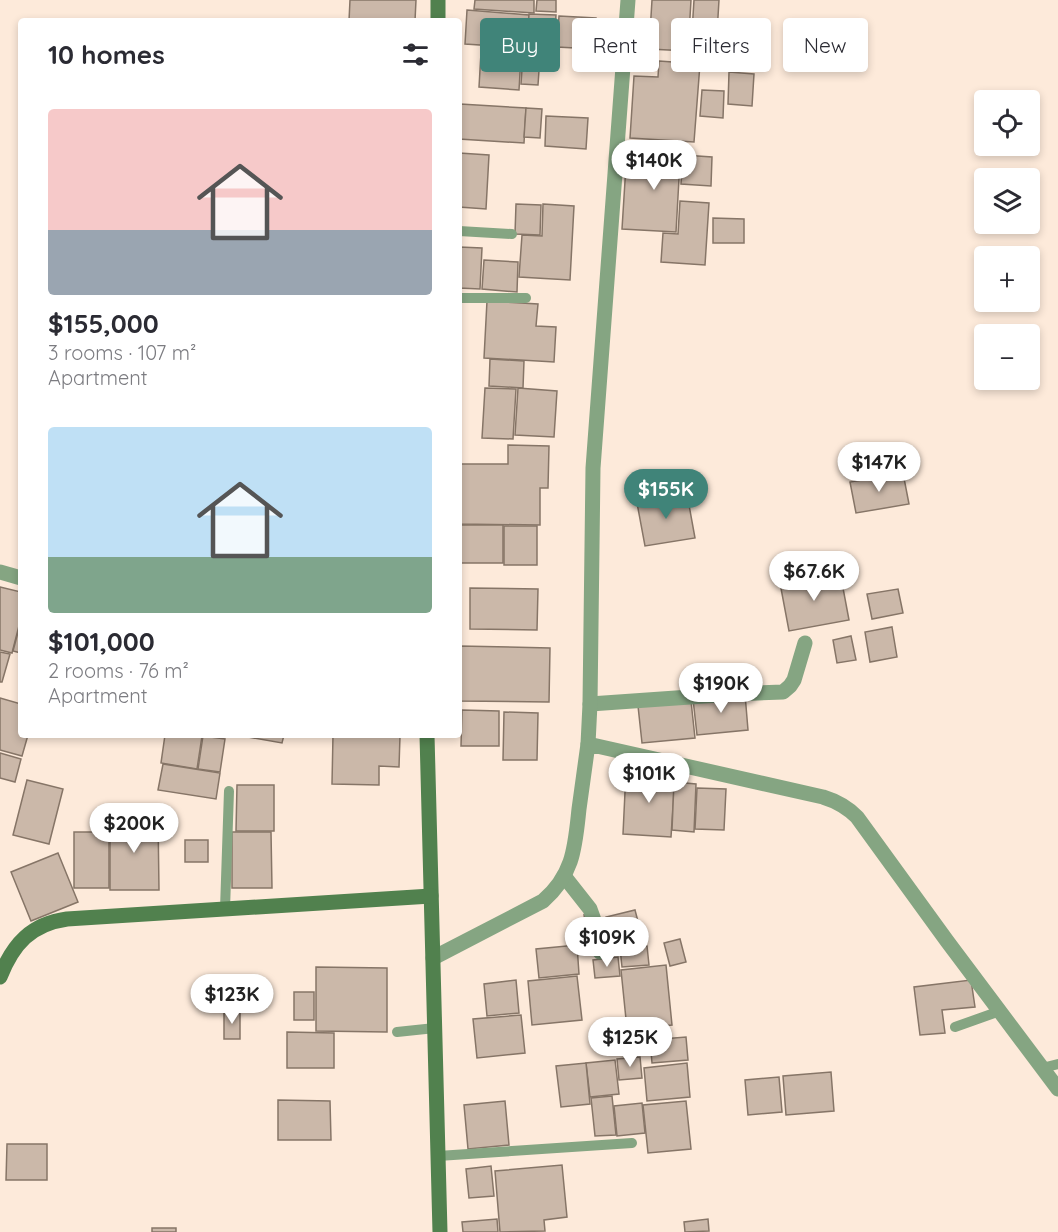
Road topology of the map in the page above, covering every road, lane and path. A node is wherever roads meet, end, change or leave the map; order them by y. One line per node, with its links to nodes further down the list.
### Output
1 (438, 0): 3 (main road)
2 (628, 0): 11 (street)
3 (438, 18)
4 (462, 231): 5 (lane)
5 (512, 234)
6 (462, 298): 7 (lane)
7 (526, 298)
8 (0, 572): 9 (street)
9 (18, 577)
10 (805, 644): 11 (street)
11 (590, 704): 13 (street)
12 (427, 738): 16 (main road)
13 (588, 744): 15 (street); 21 (street)
14 (229, 791): 17 (lane)
15 (564, 876): 18 (street); 19 (street)
16 (431, 896): 17 (main road); 19 (main road)
17 (225, 909): 20 (main road)
18 (600, 952)
19 (433, 958): 23 (main road)
20 (0, 977)
21 (1000, 1011): 22 (lane); 26 (street)
22 (955, 1027)
23 (435, 1028): 24 (lane); 29 (main road)
24 (396, 1032)
25 (1058, 1064): 26 (lane)
26 (1042, 1068): 27 (street)
27 (1058, 1089)
28 (632, 1143): 29 (lane)
29 (438, 1156): 30 (main road)
30 (440, 1232)

